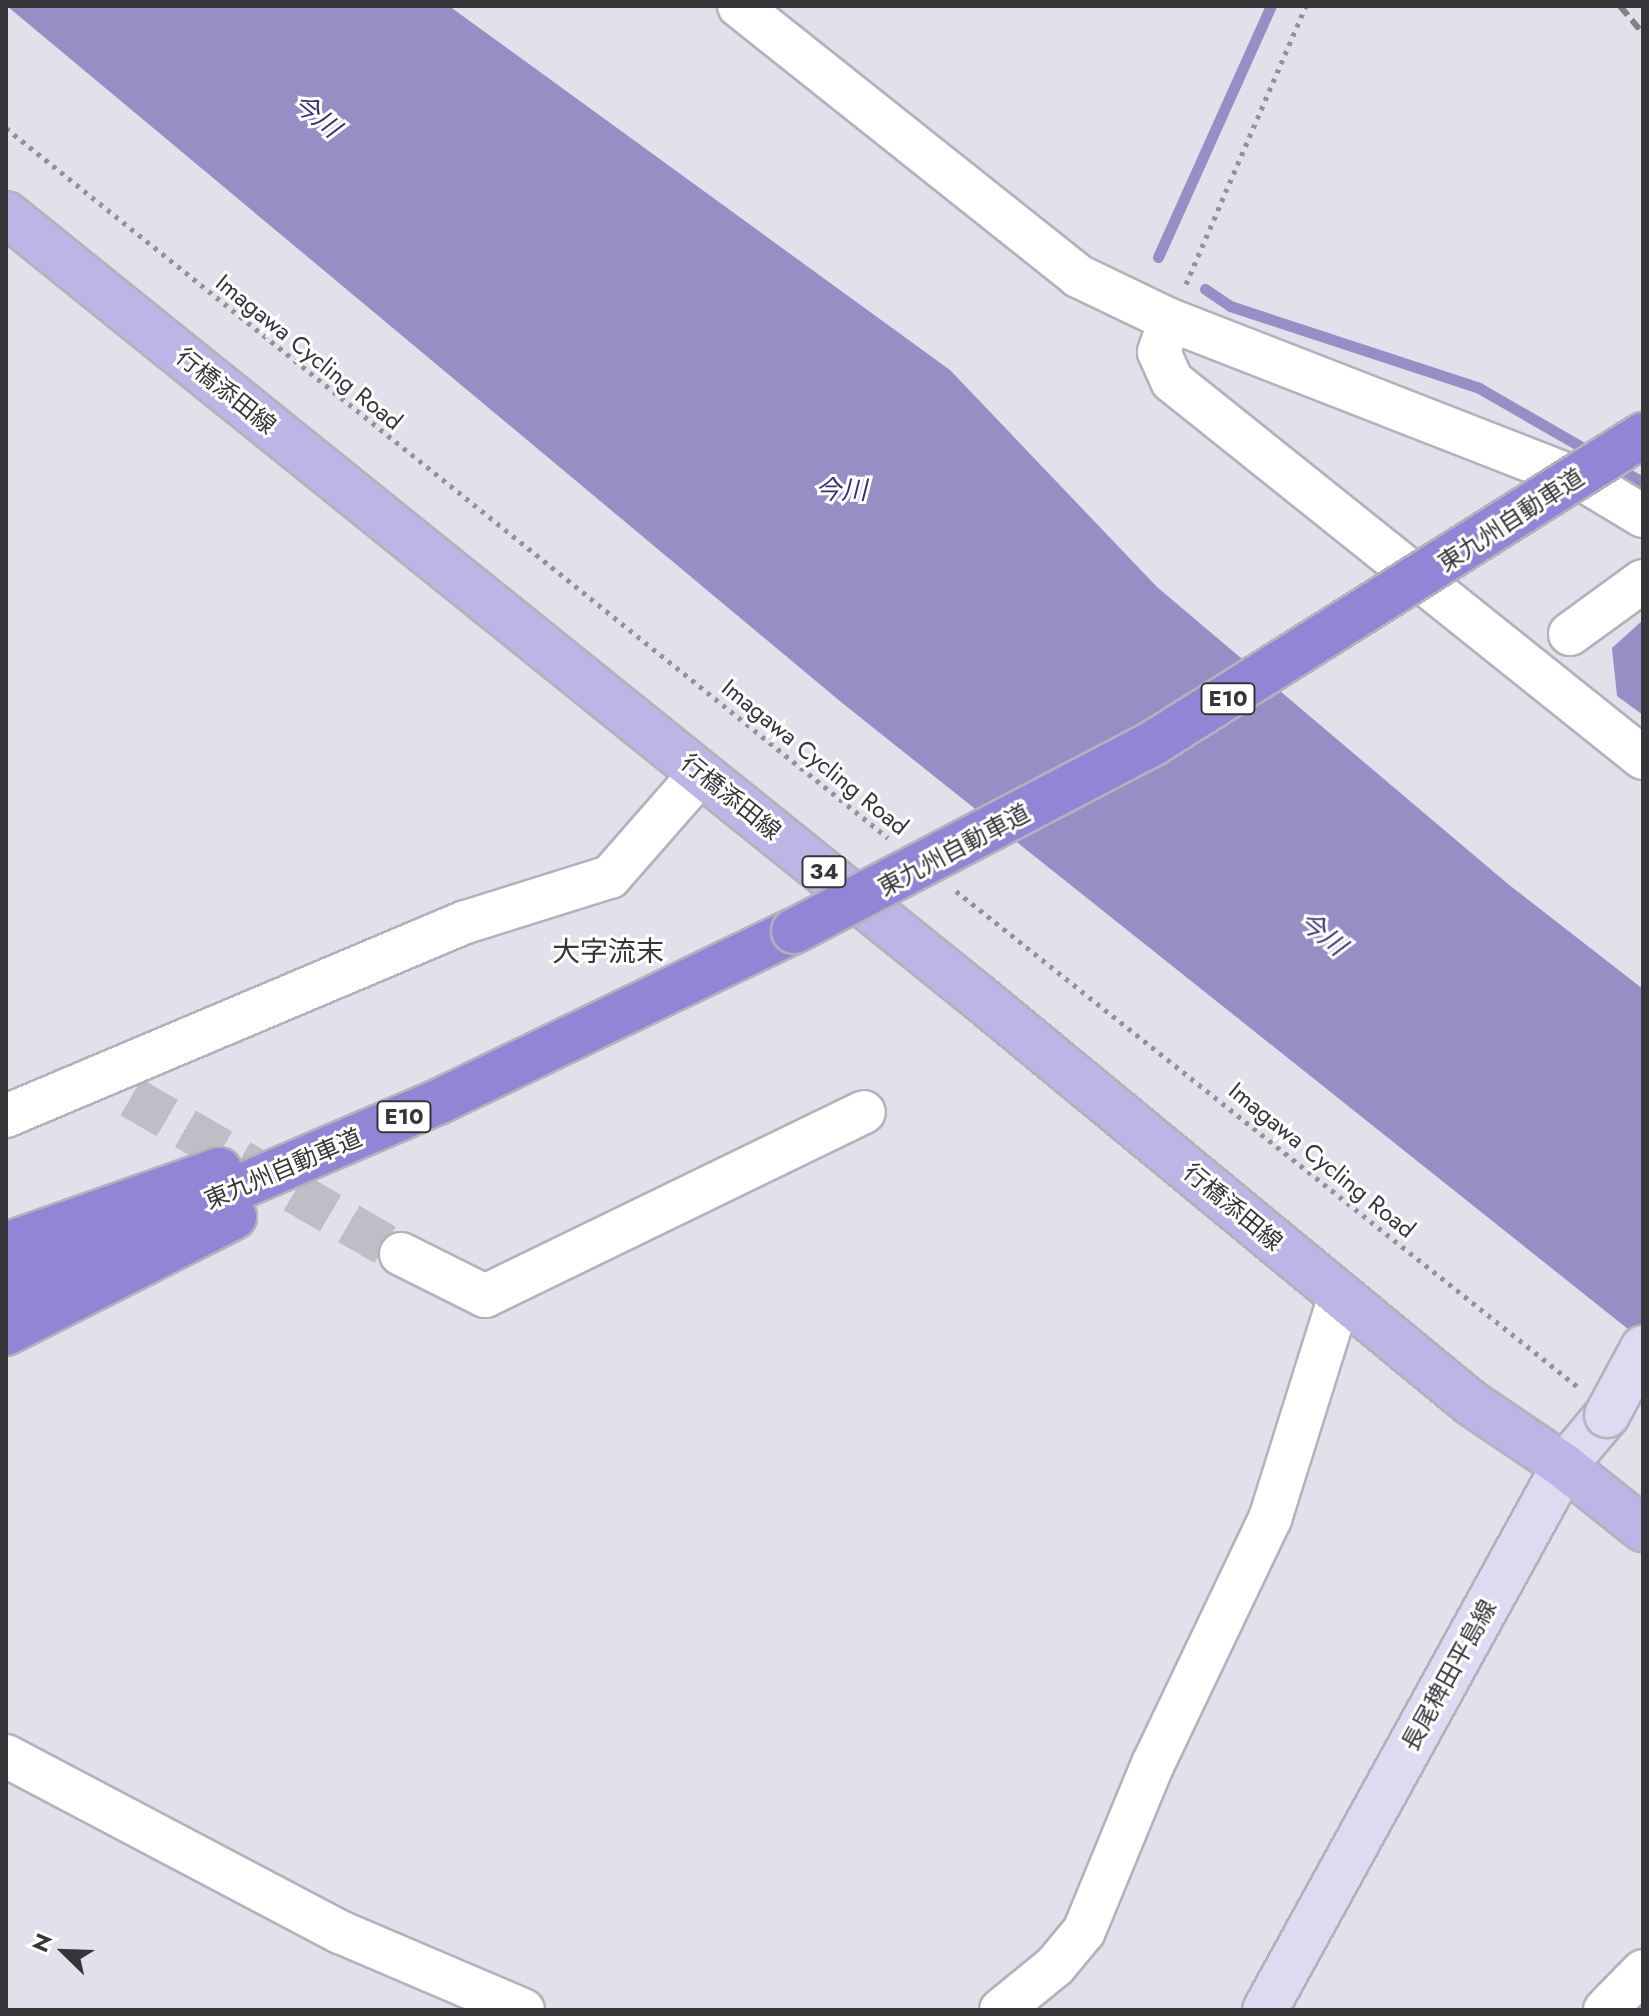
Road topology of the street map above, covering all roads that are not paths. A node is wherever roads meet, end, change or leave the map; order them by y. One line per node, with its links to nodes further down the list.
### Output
1 (739, 6): 3 (street)
2 (6, 214): 9 (main road, 行橋添田線 / 34)
3 (1170, 320): 5 (street); 8 (street)
4 (1643, 435): 10 (highway, 東九州自動車道 / E10, bridge)
5 (1643, 516)
6 (1643, 581): 7 (street)
7 (1570, 634)
8 (1643, 758)
9 (701, 773): 12 (street); 16 (main road, 行橋添田線 / 34)
10 (438, 1102): 13 (highway); 15 (highway, 東九州自動車道 / E10); 17 (highway)
11 (864, 1112): 14 (street)
12 (6, 1116)
13 (6, 1245)
14 (401, 1254)
15 (6, 1287)
16 (1340, 1295): 19 (main road, 行橋添田線 / 34); 24 (street)
17 (6, 1333)
18 (1643, 1348): 19 (main road, 長尾稗田平島線, bridge)
19 (1564, 1466): 20 (main road, 行橋添田線 / 34); 25 (main road, 長尾稗田平島線)
20 (1643, 1529)
21 (6, 1756): 23 (street)
22 (1643, 1971): 26 (street)
23 (523, 2010)
24 (1001, 2010)
25 (1265, 2010)
26 (1605, 2010)

